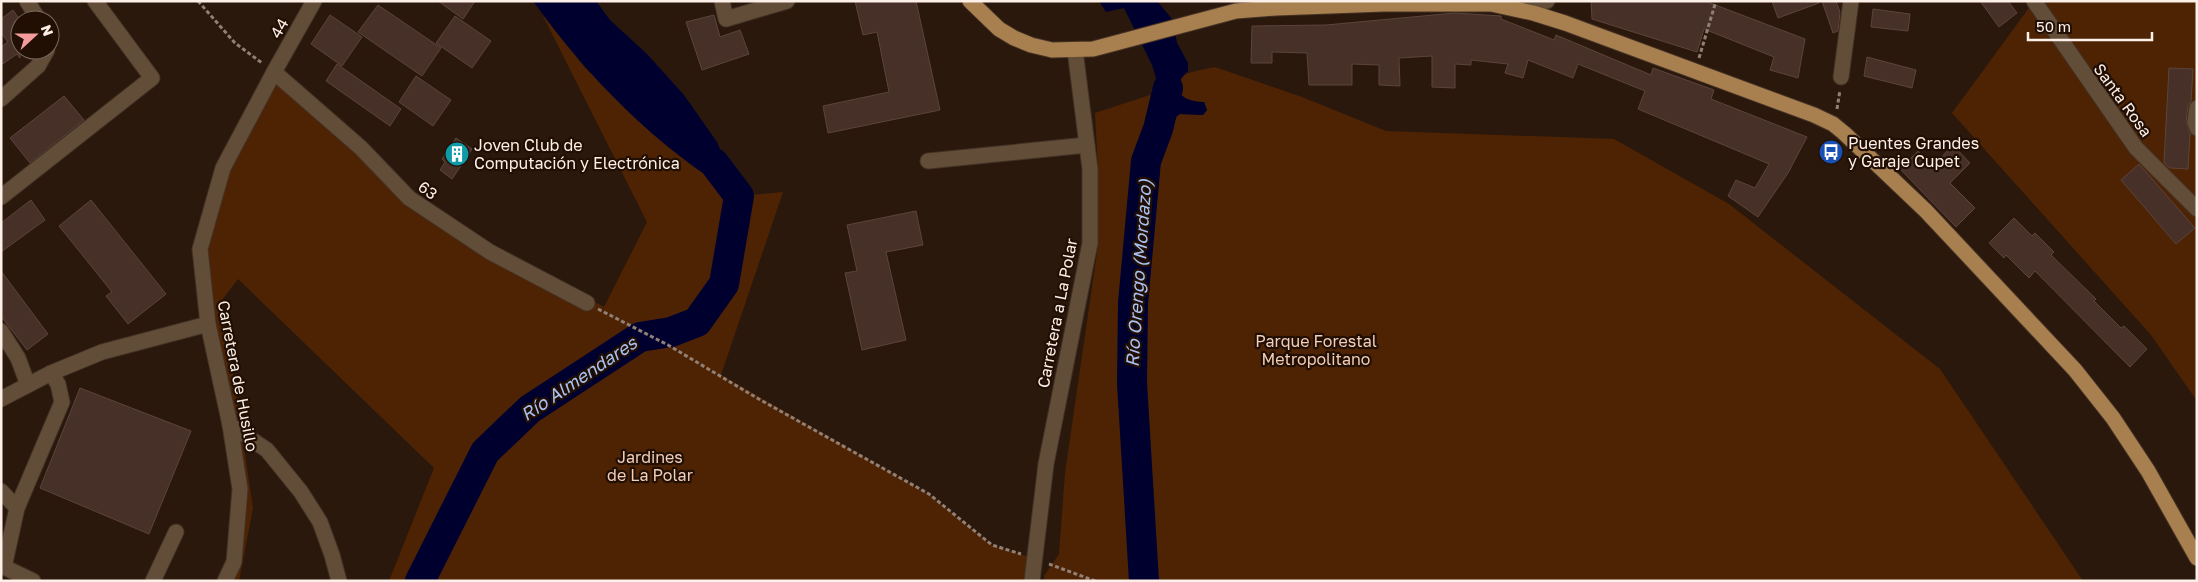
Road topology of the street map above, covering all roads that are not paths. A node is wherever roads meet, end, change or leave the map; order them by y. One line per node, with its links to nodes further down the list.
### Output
1 (95, 1): 20 (street)
2 (314, 1): 13 (street, 44)
3 (722, 1): 4 (street)
4 (787, 1)
5 (970, 1): 11 (main road)
6 (1547, 1): 10 (street)
7 (1851, 1): 14 (street)
8 (2034, 1): 21 (street, Santa Rosa)
9 (1491, 2): 10 (main road); 11 (main road)
10 (1516, 8): 32 (main road)
11 (1075, 50): 18 (street, Carretera a La Polar)
12 (41, 60): 15 (street)
13 (274, 72): 22 (street, 63); 23 (street, Carretera de Husillo)
14 (1841, 78)
15 (1, 99)
16 (2197, 108): 17 (street)
17 (2197, 128)
18 (1087, 145): 19 (street); 33 (street, Carretera a La Polar)
19 (928, 161)
20 (1, 197)
21 (2197, 209)
22 (587, 303)
23 (208, 324): 25 (street); 28 (street, Carretera de Husillo)
24 (1, 331): 26 (street)
25 (52, 373): 26 (street); 30 (street)
26 (28, 385): 27 (street)
27 (1, 399)
28 (230, 425): 36 (street, Carretera de Husillo); 37 (street)
29 (1, 491): 30 (street)
30 (16, 508): 34 (street)
31 (176, 532): 35 (street)
32 (2197, 558)
33 (1031, 580)
34 (33, 581)
35 (153, 581)
36 (225, 581)
37 (339, 581)

